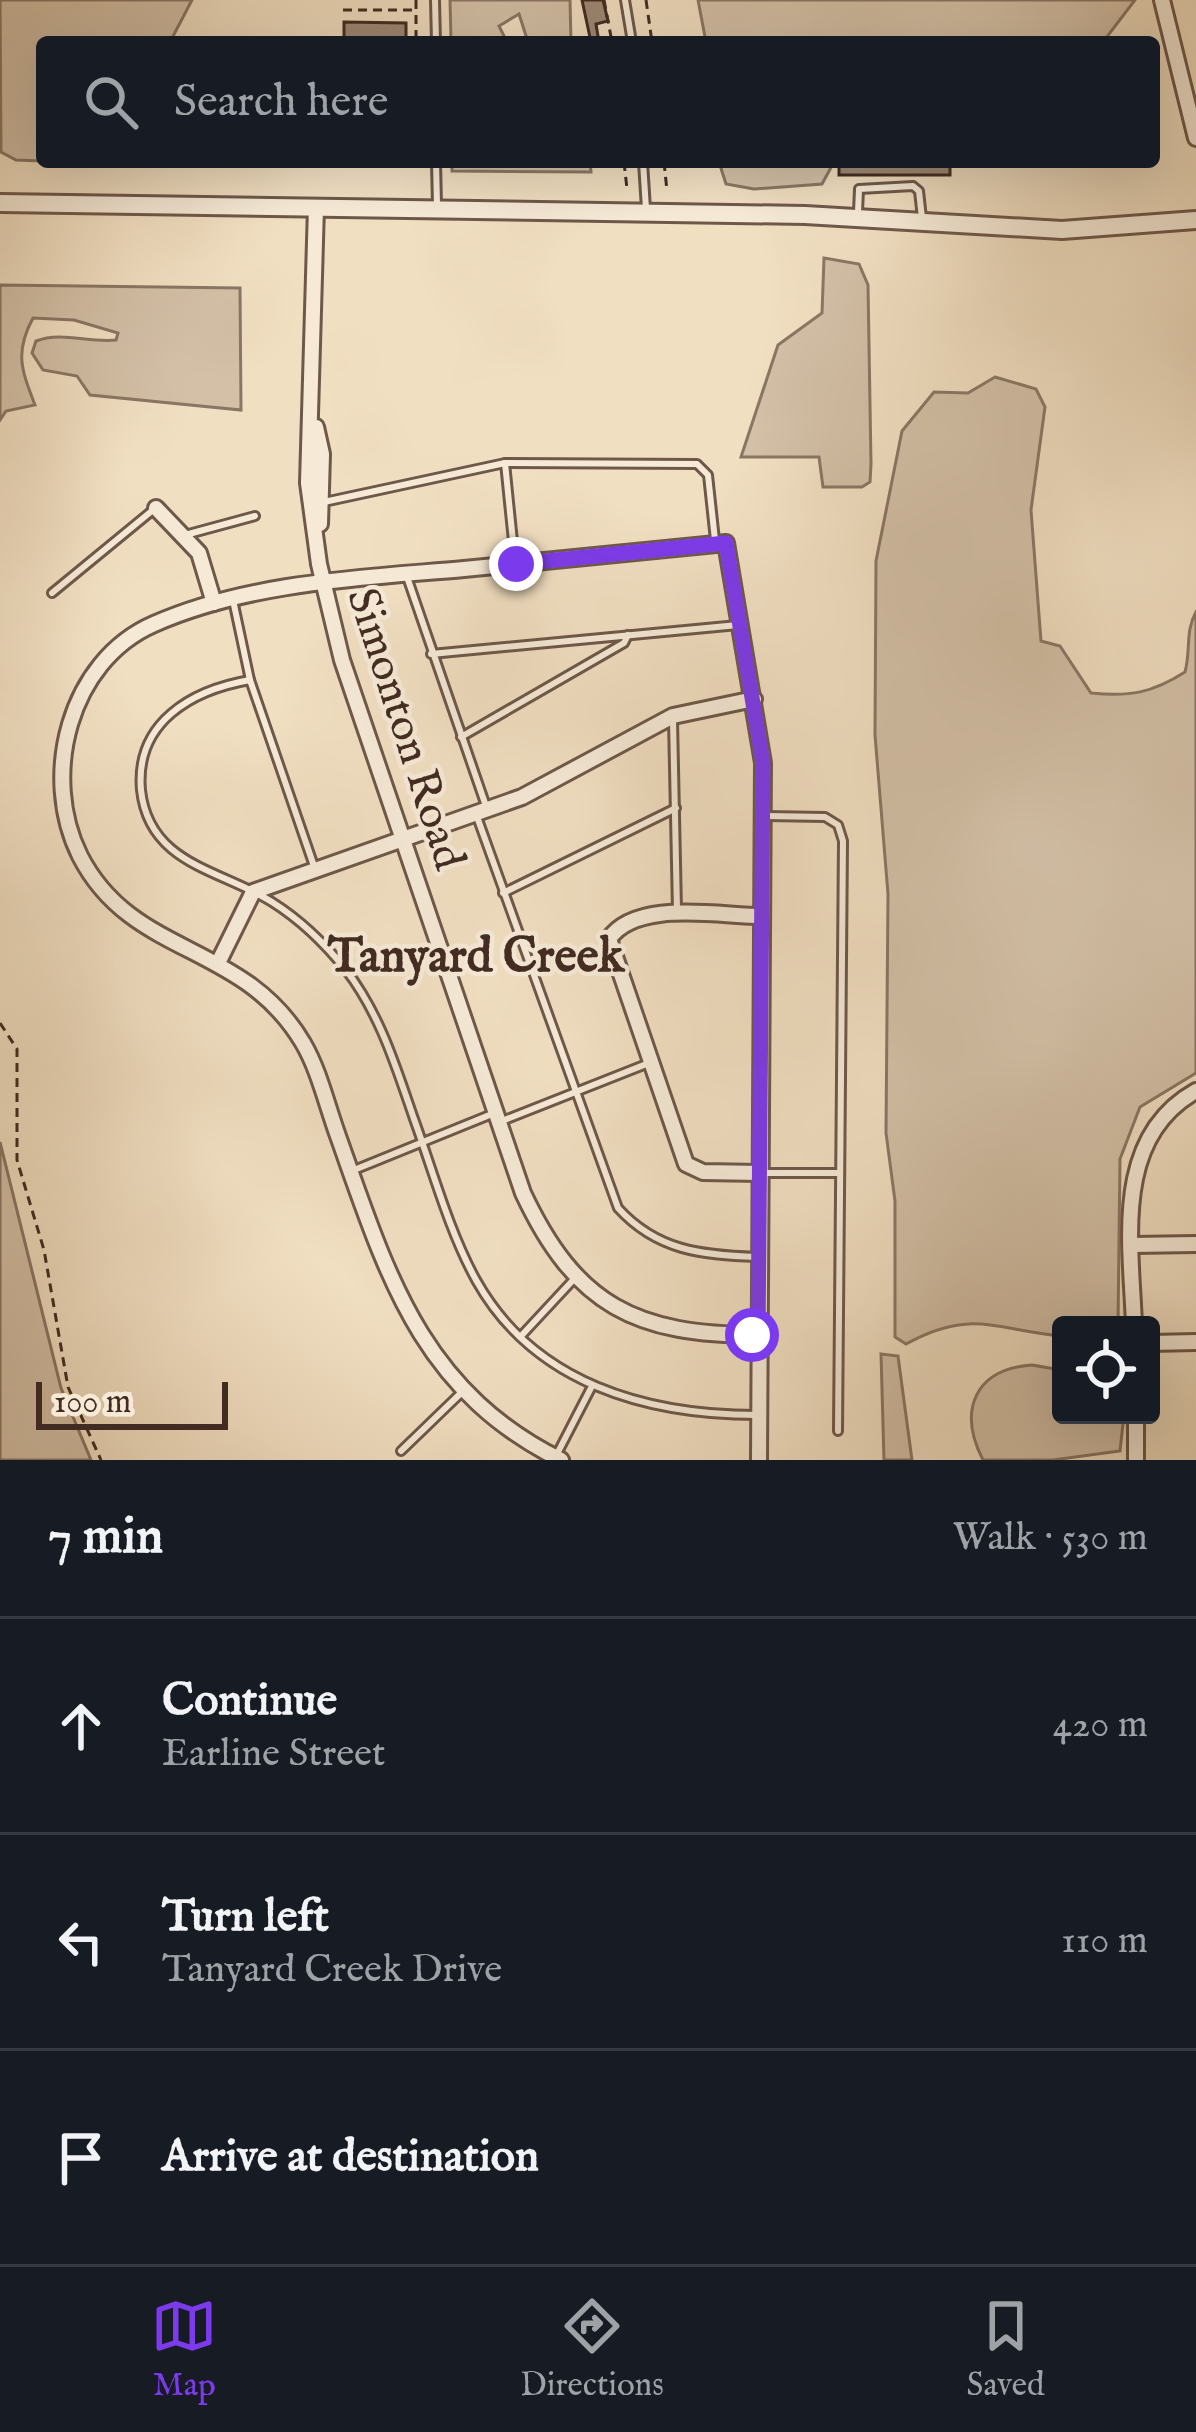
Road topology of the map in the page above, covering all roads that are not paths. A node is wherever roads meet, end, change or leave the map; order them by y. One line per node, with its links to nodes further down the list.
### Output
1 (436, 0): 4 (lane)
2 (625, 0): 5 (lane)
3 (1162, 0): 6 (street)
4 (436, 36)
5 (631, 36)
6 (1196, 138)
7 (436, 168): 11 (lane)
8 (644, 168): 12 (lane)
9 (0, 203): 10 (street)
10 (316, 207): 11 (street); 16 (street, Simonton Road)
11 (437, 209): 12 (street)
12 (646, 212): 13 (street)
13 (858, 218): 15 (street); 15 (lane)
14 (1196, 220): 15 (street)
15 (922, 221)
16 (313, 415): 18 (street, Simonton Road); 23 (street, Simonton Road)
17 (505, 463): 18 (lane); 22 (lane); 24 (lane)
18 (322, 502): 23 (street, Simonton Road)
19 (156, 508): 21 (street); 27 (lane)
20 (255, 516): 21 (lane)
21 (185, 535): 29 (street)
22 (720, 543): 24 (street); 30 (street)
23 (318, 547): 26 (street, Simonton Road)
24 (516, 564): 25 (street)
25 (405, 574): 26 (street); 32 (lane)
26 (324, 582): 28 (street); 40 (street, Simonton Road)
27 (52, 593)
28 (233, 600): 29 (street); 33 (lane)
29 (214, 603): 46 (street)
30 (742, 624): 31 (lane); 34 (street)
31 (628, 635): 32 (lane); 36 (lane)
32 (431, 654): 36 (lane)
33 (250, 680): 41 (lane); 42 (lane)
34 (754, 699): 35 (street); 39 (street)
35 (673, 716): 37 (lane); 38 (street)
36 (461, 736): 38 (lane)
37 (676, 808): 43 (lane); 44 (lane)
38 (482, 813): 40 (street); 43 (lane)
39 (763, 815): 45 (street); 54 (lane)
40 (406, 839): 41 (street); 50 (street, Simonton Road)
41 (316, 869): 42 (street)
42 (253, 892): 46 (street); 51 (lane)
43 (503, 893): 49 (lane)
44 (677, 915): 45 (street); 47 (street)
45 (762, 916): 53 (street)
46 (218, 961): 52 (street)
47 (649, 1064): 49 (lane); 53 (street)
48 (1196, 1091): 56 (street)
49 (573, 1093): 50 (lane); 57 (lane)
50 (499, 1116): 51 (lane); 58 (street, Simonton Road)
51 (421, 1139): 52 (lane); 60 (lane)
52 (350, 1171): 65 (street)
53 (760, 1172): 54 (lane); 57 (street)
54 (840, 1173): 68 (lane)
55 (1196, 1244): 56 (street)
56 (1132, 1245): 59 (street)
57 (759, 1257): 61 (street)
58 (575, 1278): 60 (lane); 61 (street, Simonton Road)
59 (1134, 1316)
60 (522, 1335): 64 (lane)
61 (758, 1336): 66 (street)
62 (1160, 1342): 63 (street)
63 (1196, 1342)
64 (590, 1388): 66 (lane); 70 (lane)
65 (462, 1392): 69 (lane); 70 (street)
66 (757, 1415): 71 (street)
67 (1136, 1424): 72 (street)
68 (838, 1431)
69 (401, 1451)
70 (558, 1459)
71 (758, 1460)
72 (1136, 1460)

